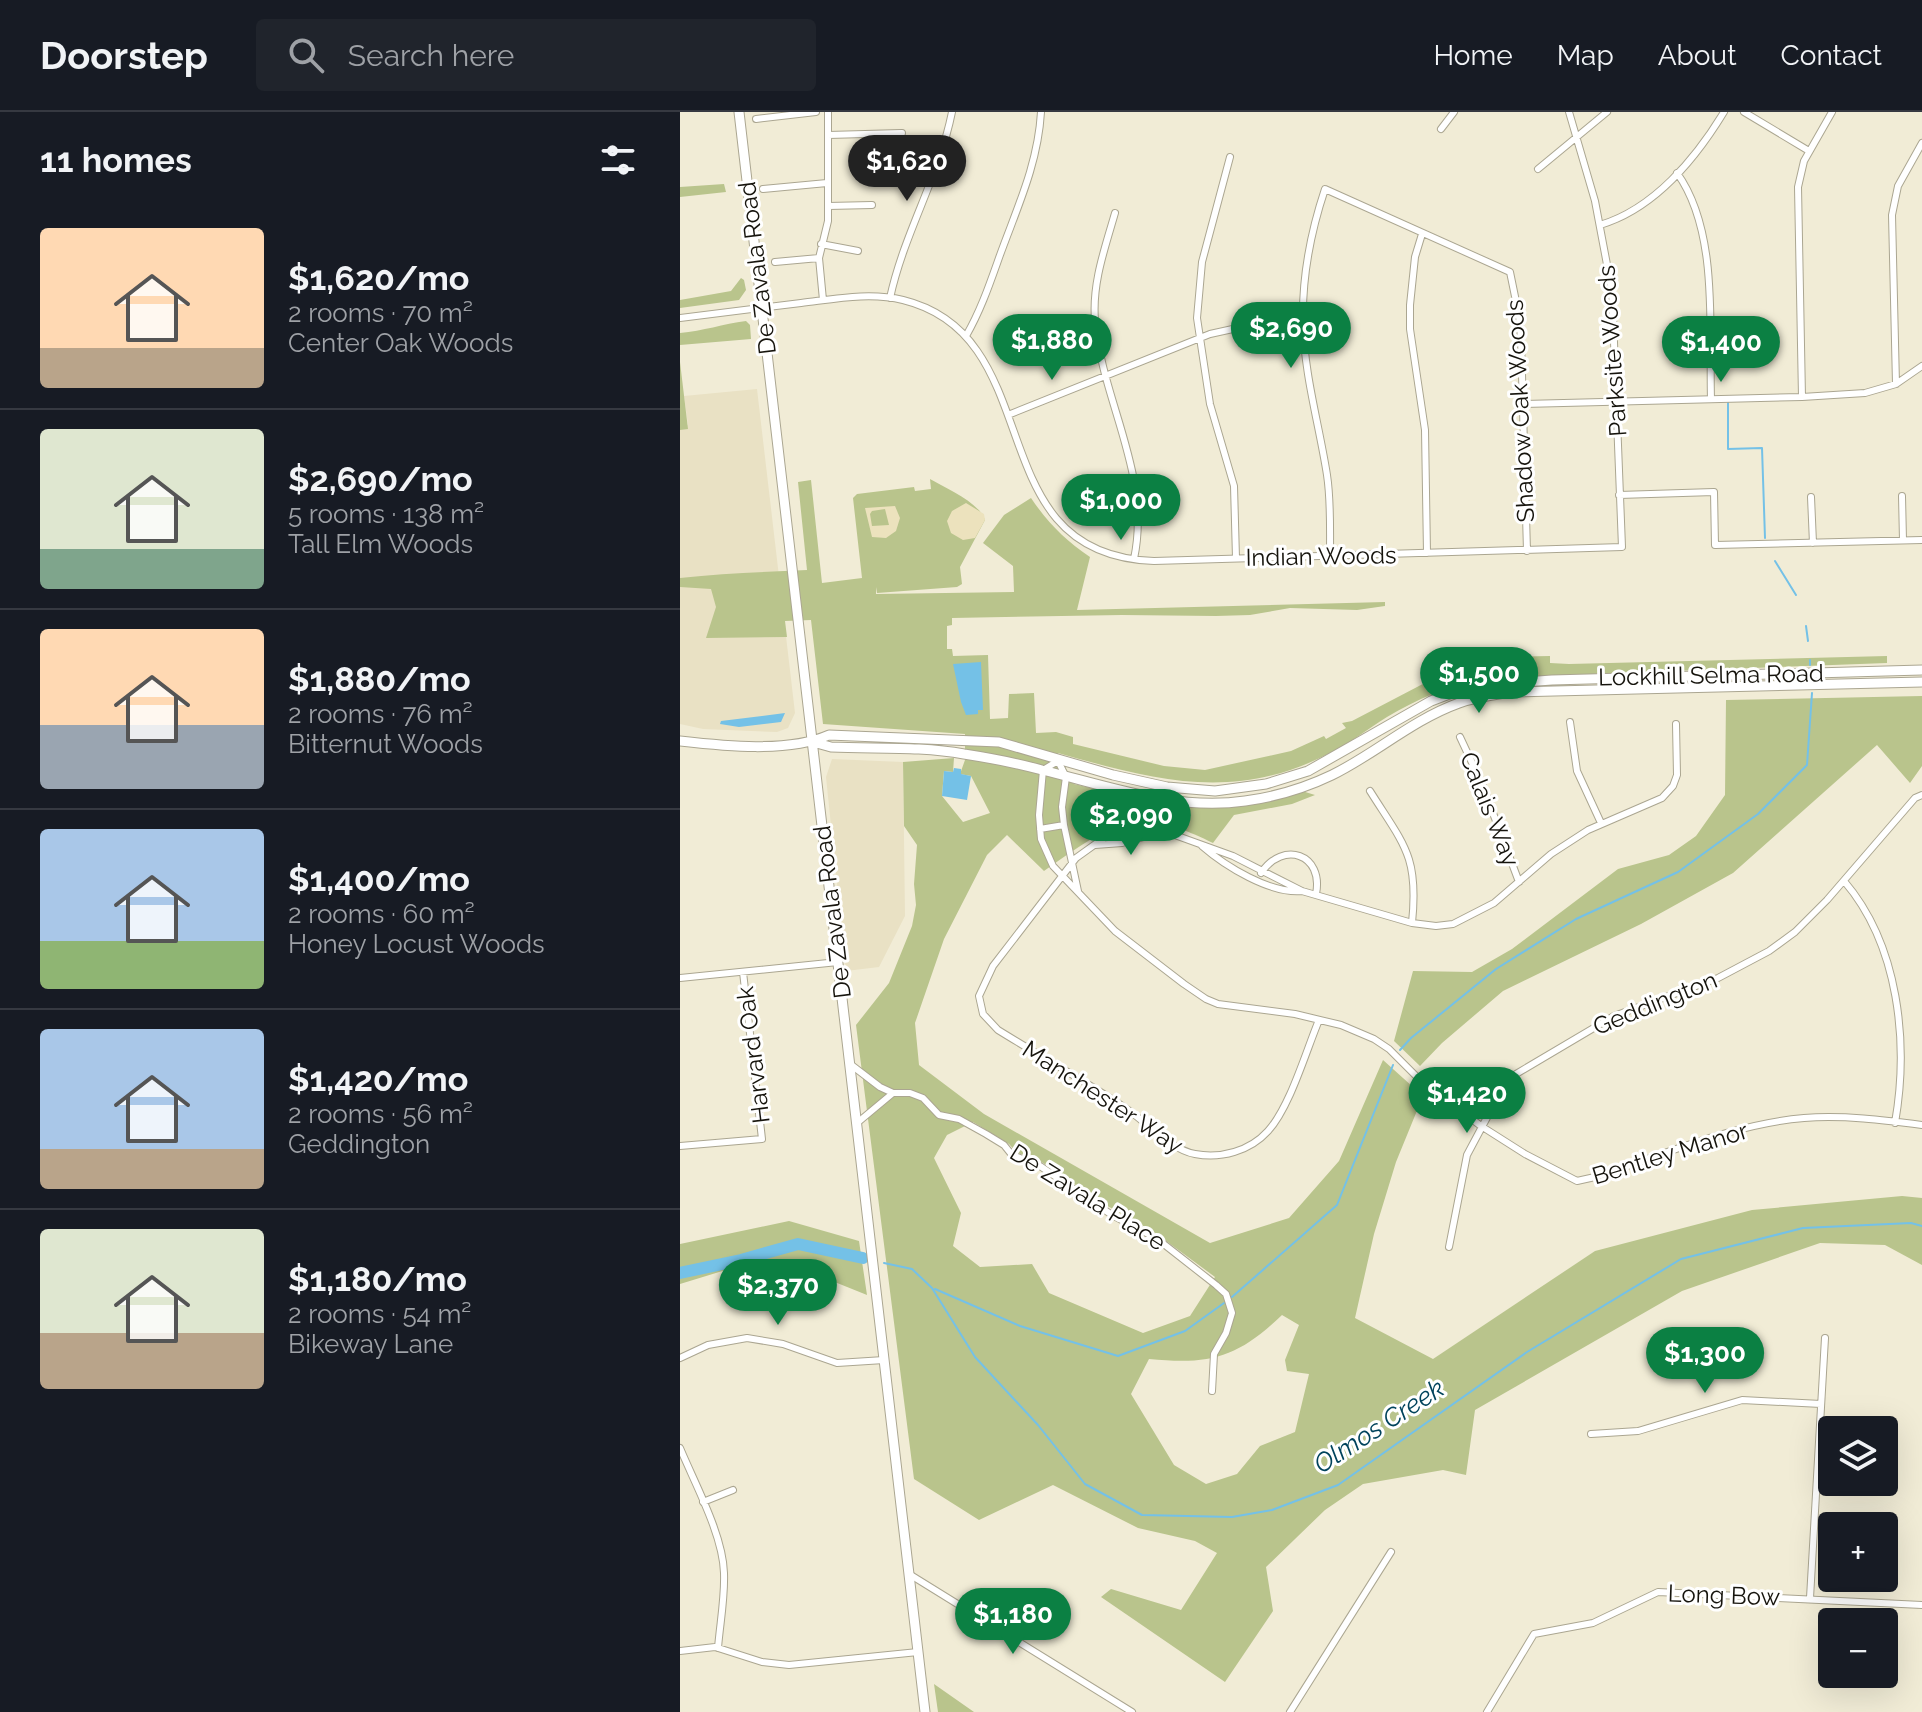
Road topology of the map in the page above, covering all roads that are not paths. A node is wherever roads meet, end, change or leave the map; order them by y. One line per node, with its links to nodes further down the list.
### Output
1 (739, 112): 37 (main road, De Zavala Road)
2 (816, 112): 12 (street)
3 (828, 112): 15 (street)
4 (952, 112): 35 (street)
5 (1041, 112): 40 (street)
6 (1454, 112): 13 (street)
7 (1569, 112): 16 (street, Parksite Woods)
8 (1607, 112): 16 (street)
9 (1724, 112): 21 (street)
10 (1744, 112): 18 (street)
11 (1832, 112): 18 (street)
12 (756, 119)
13 (1441, 129)
14 (902, 133): 15 (street)
15 (828, 135): 22 (street)
16 (1578, 137): 20 (street); 27 (street, Parksite Woods)
17 (1922, 143): 44 (street)
18 (1809, 151): 45 (street)
19 (1230, 157): 41 (street)
20 (1538, 169)
21 (1677, 173): 27 (street); 46 (street)
22 (827, 183): 23 (street); 25 (street)
23 (763, 189)
24 (872, 205): 25 (street)
25 (828, 206): 29 (street)
26 (1115, 213): 34 (street)
27 (1600, 225): 47 (street, Parksite Woods)
28 (1422, 234): 39 (street); 48 (street, Shadow Oak Woods); 58 (street)
29 (821, 244): 30 (street); 31 (street)
30 (858, 251)
31 (819, 258): 32 (street); 36 (street)
32 (775, 262)
33 (1083, 290): 34 (street)
34 (1095, 292): 43 (street)
35 (890, 298): 36 (street, Indian Woods); 40 (street, Indian Woods)
36 (823, 300): 37 (street, Indian Woods)
37 (761, 308): 38 (street, Indian Woods); 74 (main road, De Zavala Road)
38 (680, 318)
39 (1303, 322): 41 (street); 59 (street)
40 (966, 336): 49 (street, Indian Woods)
41 (1199, 338): 43 (street); 60 (street)
42 (1922, 366): 44 (street)
43 (1107, 375): 49 (street); 61 (street)
44 (1896, 384): 45 (street)
45 (1802, 397): 46 (street)
46 (1711, 399): 47 (street)
47 (1618, 402): 48 (street); 50 (street, Parksite Woods)
48 (1523, 404): 57 (street, Shadow Oak Woods)
49 (1008, 415): 61 (street, Indian Woods)
50 (1619, 495): 55 (street); 56 (street, Parksite Woods)
51 (1902, 496): 53 (street)
52 (1811, 497): 55 (street)
53 (1903, 540): 54 (street); 55 (street)
54 (1922, 540)
55 (1813, 543)
56 (1622, 547): 57 (street, Indian Woods)
57 (1527, 551): 58 (street, Indian Woods)
58 (1427, 553): 59 (street, Indian Woods)
59 (1330, 555): 60 (street, Indian Woods)
60 (1236, 558): 61 (street, Indian Woods)
61 (1134, 559)
62 (1922, 670): 63 (main road, Lockhill Selma Road)
63 (1849, 672): 64 (main road, Lockhill Selma Road); 66 (street)
64 (1673, 676): 67 (street); 68 (main road, Lockhill Selma Road)
65 (1922, 682): 66 (main road, Lockhill Selma Road)
66 (1850, 684): 67 (main road, Lockhill Selma Road)
67 (1673, 688): 71 (main road, Lockhill Selma Road)
68 (1402, 716): 71 (street); 75 (main road, Lockhill Selma Road)
69 (1570, 722): 80 (street)
70 (1676, 724): 80 (street)
71 (1408, 727): 77 (main road, Lockhill Selma Road)
72 (1460, 737): 91 (street, Calais Way)
73 (680, 741): 74 (main road, Lockhill Selma Road)
74 (812, 742): 75 (main road, Lockhill Selma Road); 76 (main road, Lockhill Selma Road); 96 (main road, De Zavala Road)
75 (1058, 761): 76 (street); 77 (street)
76 (1043, 770): 77 (main road, Lockhill Selma Road); 82 (street, Bentley Manor)
77 (1066, 777): 81 (street, Bentley Manor)
78 (1370, 791): 95 (street)
79 (1922, 795): 90 (street, Geddington)
80 (1601, 823): 91 (street)
81 (1064, 825): 82 (street); 86 (street, Bentley Manor)
82 (1040, 829): 88 (street, Bentley Manor)
83 (1162, 832): 84 (street); 84 (street, Manchester Way); 85 (street, Manchester Way)
84 (1093, 846): 86 (street, Manchester Way)
85 (1202, 846): 87 (street, Manchester Way); 89 (street)
86 (1071, 863): 88 (street, Manchester Way); 92 (street, Bentley Manor)
87 (1262, 871): 89 (street); 93 (street, Manchester Way); 94 (street)
88 (1061, 876): 92 (street, Bentley Manor); 99 (street, Manchester Way)
89 (1258, 880): 93 (street)
90 (1844, 881): 103 (street); 105 (street, Geddington)
91 (1519, 882): 95 (street)
92 (1078, 891): 99 (street, Bentley Manor)
93 (1302, 891): 94 (street)
94 (1316, 894): 95 (street)
95 (1412, 923)
96 (838, 962): 97 (street); 100 (main road, De Zavala Road)
97 (743, 972): 98 (street); 106 (street, Harvard Oak)
98 (680, 978)
99 (1319, 1020): 105 (street, Bentley Manor)
100 (850, 1064): 101 (street, De Zavala Place); 102 (main road, De Zavala Road)
101 (893, 1093): 102 (street); 111 (street, De Zavala Place)
102 (857, 1123): 110 (main road, De Zavala Road)
103 (1895, 1123): 104 (street, Bentley Manor); 105 (street, Bentley Manor)
104 (1922, 1125)
105 (1481, 1126): 107 (street, Geddington)
106 (680, 1146)
107 (1449, 1247)
108 (1825, 1338): 112 (street)
109 (680, 1358): 110 (street)
110 (884, 1360): 118 (main road, De Zavala Road)
111 (1212, 1391)
112 (1821, 1404): 113 (street); 119 (street)
113 (1591, 1434)
114 (680, 1448): 116 (street)
115 (733, 1490): 116 (street)
116 (703, 1502): 121 (street)
117 (1391, 1552): 126 (street)
118 (909, 1574): 123 (main road, De Zavala Road); 125 (street)
119 (1810, 1598): 120 (street, Long Bow); 127 (street, Long Bow)
120 (1922, 1605)
121 (718, 1648): 122 (street); 123 (street)
122 (680, 1651)
123 (918, 1652): 124 (main road, De Zavala Road)
124 (925, 1712)
125 (1132, 1712)
126 (1290, 1712)
127 (1487, 1712)

